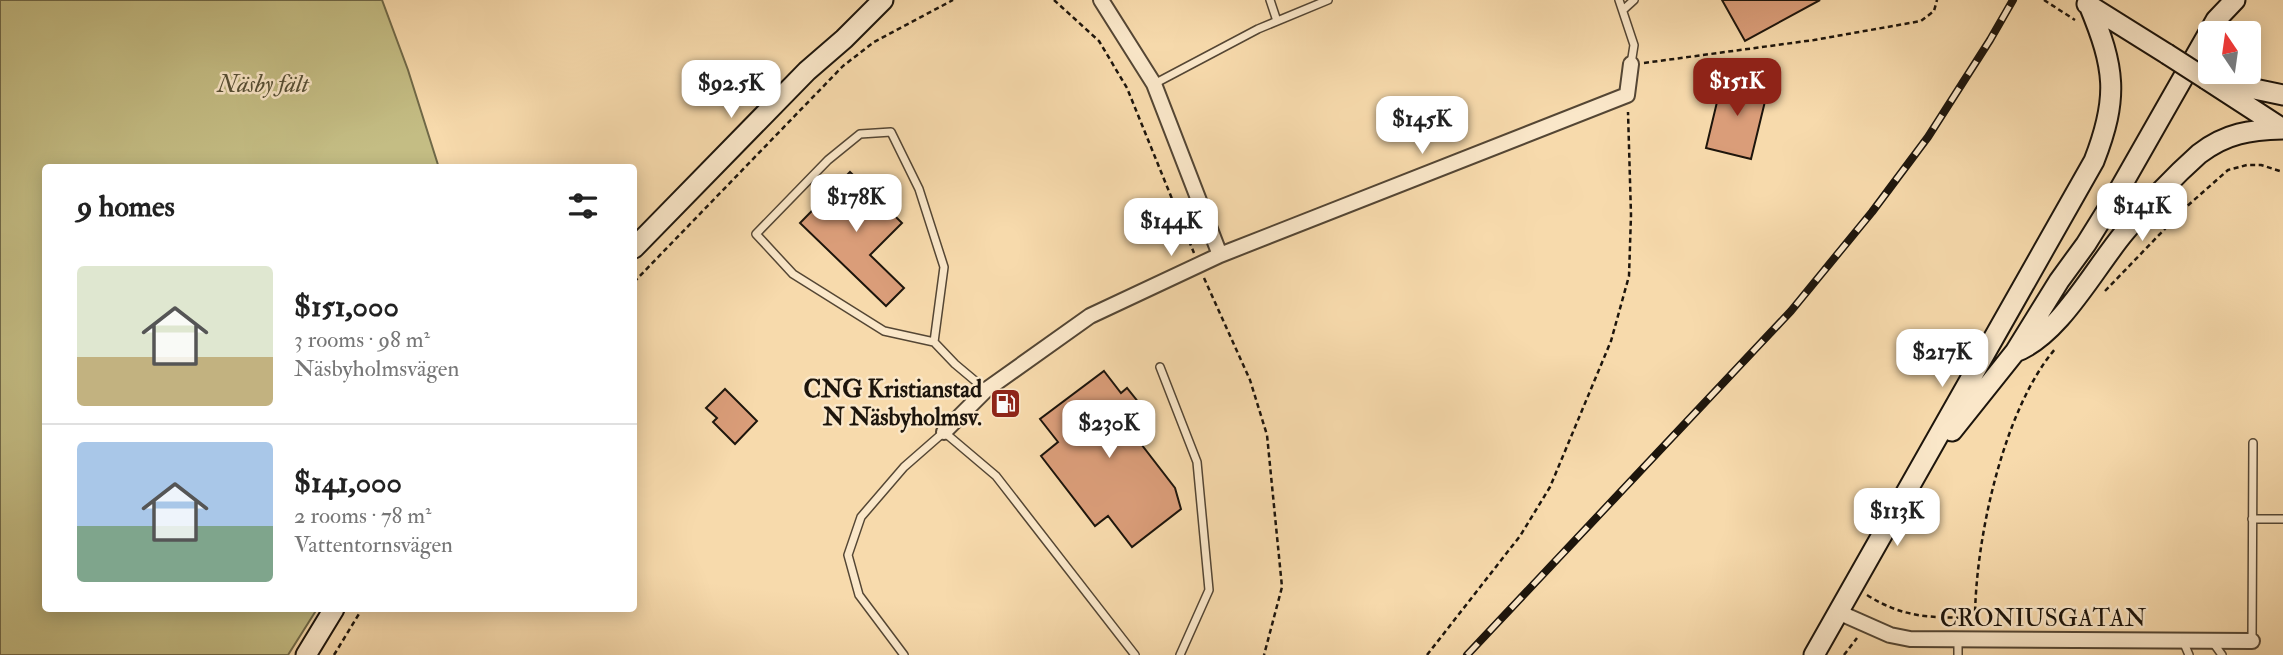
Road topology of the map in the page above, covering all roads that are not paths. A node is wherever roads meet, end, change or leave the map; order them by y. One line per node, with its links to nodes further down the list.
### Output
1 (865, 0): 13 (main road)
2 (883, 0): 13 (main road)
3 (1101, 0): 15 (street)
4 (1269, 0): 11 (lane)
5 (1328, 0): 11 (lane)
6 (1619, 0): 10 (lane)
7 (1634, 0): 10 (lane)
8 (2235, 0): 22 (main road)
9 (2080, 7): 14 (main road, bridge); 23 (main road)
10 (1623, 10): 12 (lane)
11 (1277, 21): 15 (lane)
12 (1631, 64): 21 (street)
13 (807, 71): 20 (main road)
14 (2198, 74)
15 (1154, 84): 21 (street)
16 (2214, 84): 19 (main road)
17 (2230, 84): 18 (main road)
18 (2283, 95)
19 (2283, 129): 25 (main road)
20 (637, 245)
21 (1220, 255): 27 (street)
22 (2059, 281): 23 (main road); 25 (main road)
23 (1996, 334): 30 (main road)
24 (934, 342): 24 (lane); 27 (lane)
25 (2015, 352): 30 (main road)
26 (1160, 367): 42 (lane)
27 (986, 390): 28 (street)
28 (944, 432): 40 (lane); 41 (lane)
29 (2253, 443): 31 (lane)
30 (1924, 464): 34 (main road)
31 (2252, 519): 32 (lane); 36 (lane)
32 (2283, 519)
33 (332, 612): 39 (main road)
34 (1838, 612): 37 (street, CRONIUSGATAN); 43 (main road)
35 (2212, 641): 36 (street, CRONIUSGATAN); 38 (street, CRONIUSGATAN); 44 (lane)
36 (2252, 642)
37 (1958, 648): 38 (street, CRONIUSGATAN)
38 (2186, 648)
39 (306, 655)
40 (904, 655)
41 (1135, 655)
42 (1180, 655)
43 (1814, 655)
44 (2221, 655)

